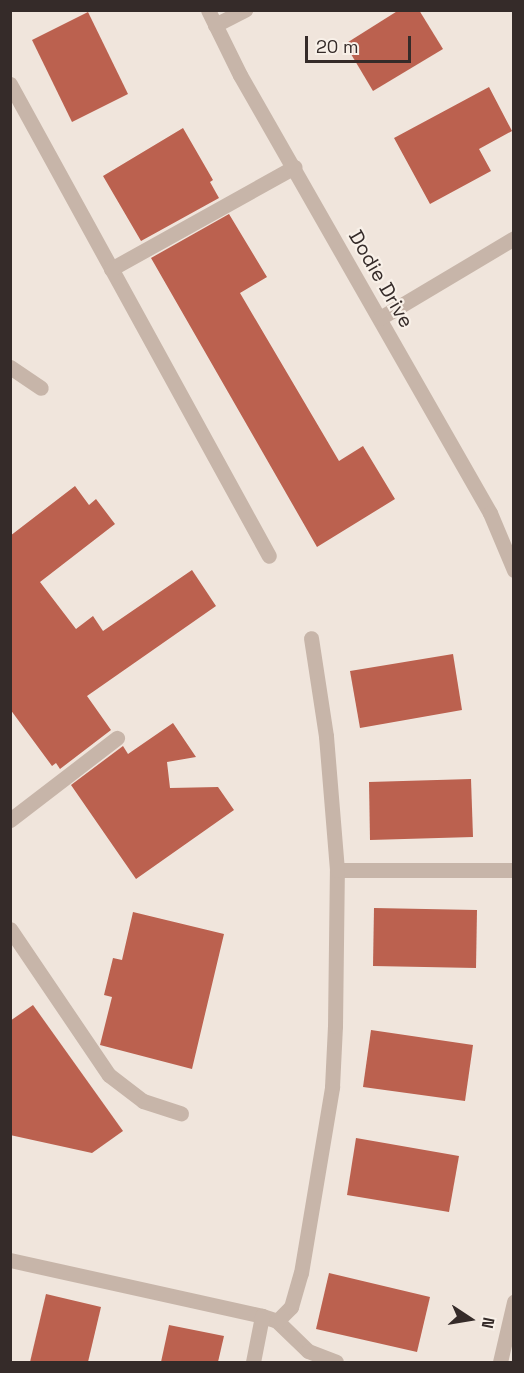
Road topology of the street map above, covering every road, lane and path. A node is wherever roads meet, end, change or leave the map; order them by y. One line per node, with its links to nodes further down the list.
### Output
1 (208, 10): 3 (street, Dodie Drive)
2 (245, 10): 3 (street)
3 (215, 25): 5 (street, Dodie Drive)
4 (10, 84): 7 (street)
5 (294, 167): 7 (street); 8 (street, Dodie Drive)
6 (513, 238): 8 (street)
7 (111, 269): 11 (street)
8 (380, 318): 12 (street, Dodie Drive)
9 (10, 367): 10 (street)
10 (41, 388)
11 (269, 556)
12 (513, 570)
13 (311, 638): 16 (street)
14 (117, 738): 15 (street)
15 (10, 820)
16 (337, 870): 17 (street); 22 (street)
17 (513, 870)
18 (10, 929): 19 (street)
19 (181, 1113)
20 (10, 1260): 22 (street)
21 (513, 1302): 25 (street)
22 (270, 1319): 23 (street); 24 (street)
23 (253, 1362)
24 (336, 1362)
25 (500, 1362)

